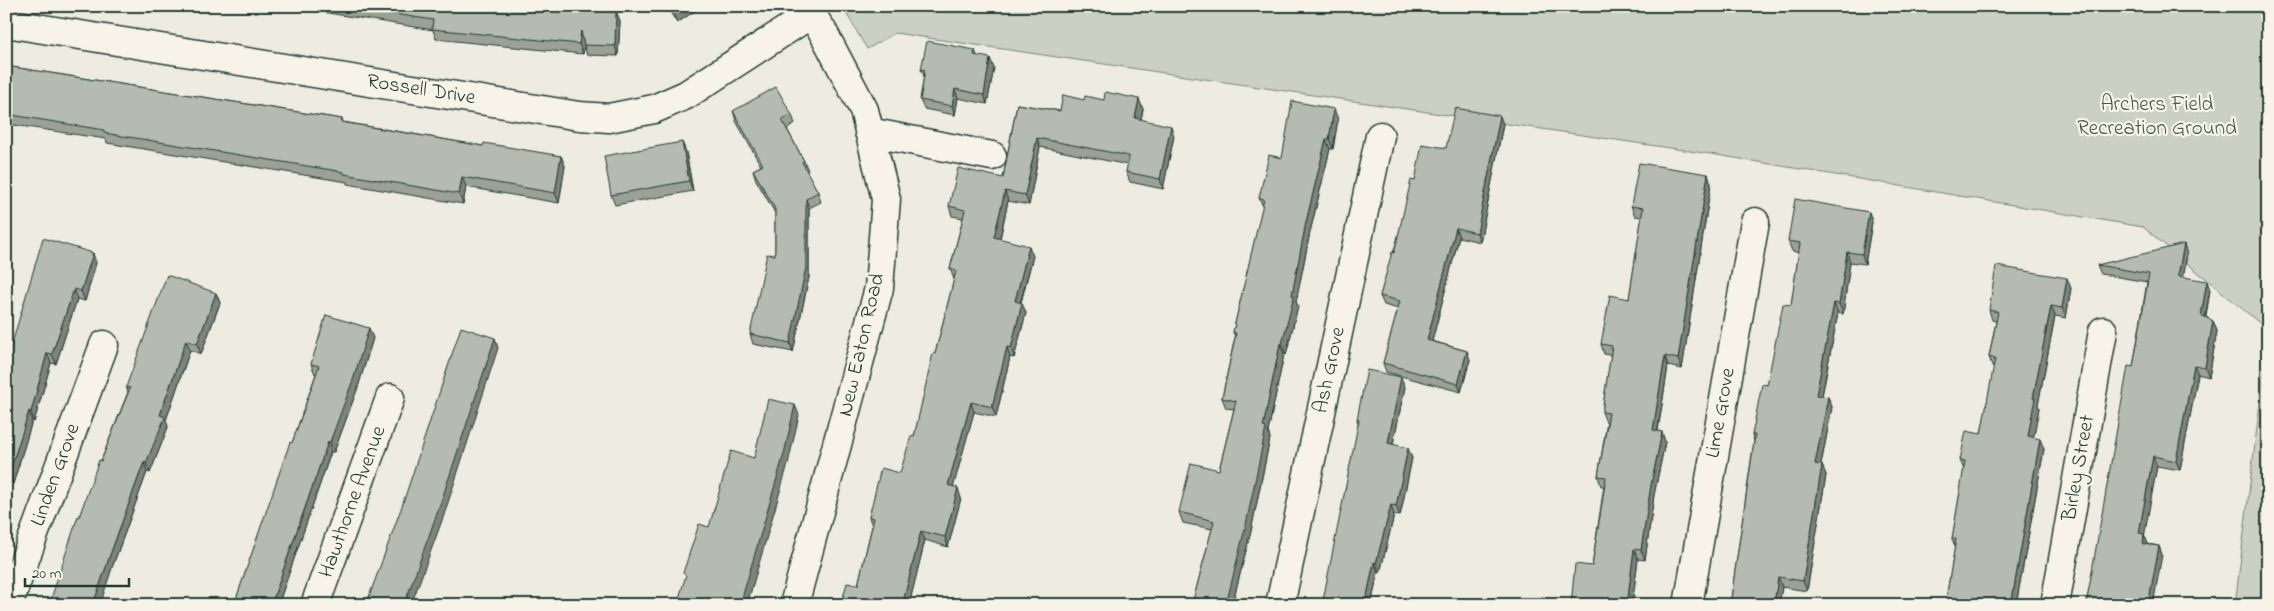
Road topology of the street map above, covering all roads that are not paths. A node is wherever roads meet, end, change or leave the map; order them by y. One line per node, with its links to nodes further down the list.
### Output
1 (808, 10): 2 (street, Rossell Drive); 3 (street, New Eaton Road)
2 (6, 23)
3 (869, 132): 5 (street); 12 (street, New Eaton Road)
4 (1380, 136): 13 (street, Ash Grove)
5 (992, 156)
6 (1755, 222): 14 (street, Lime Grove)
7 (2102, 331): 15 (street, Birley Street)
8 (104, 345): 10 (street, Linden Grove)
9 (390, 398): 11 (street, Hawthorne Avenue)
10 (8, 605)
11 (315, 605)
12 (794, 605)
13 (1280, 605)
14 (1688, 605)
15 (2055, 605)

